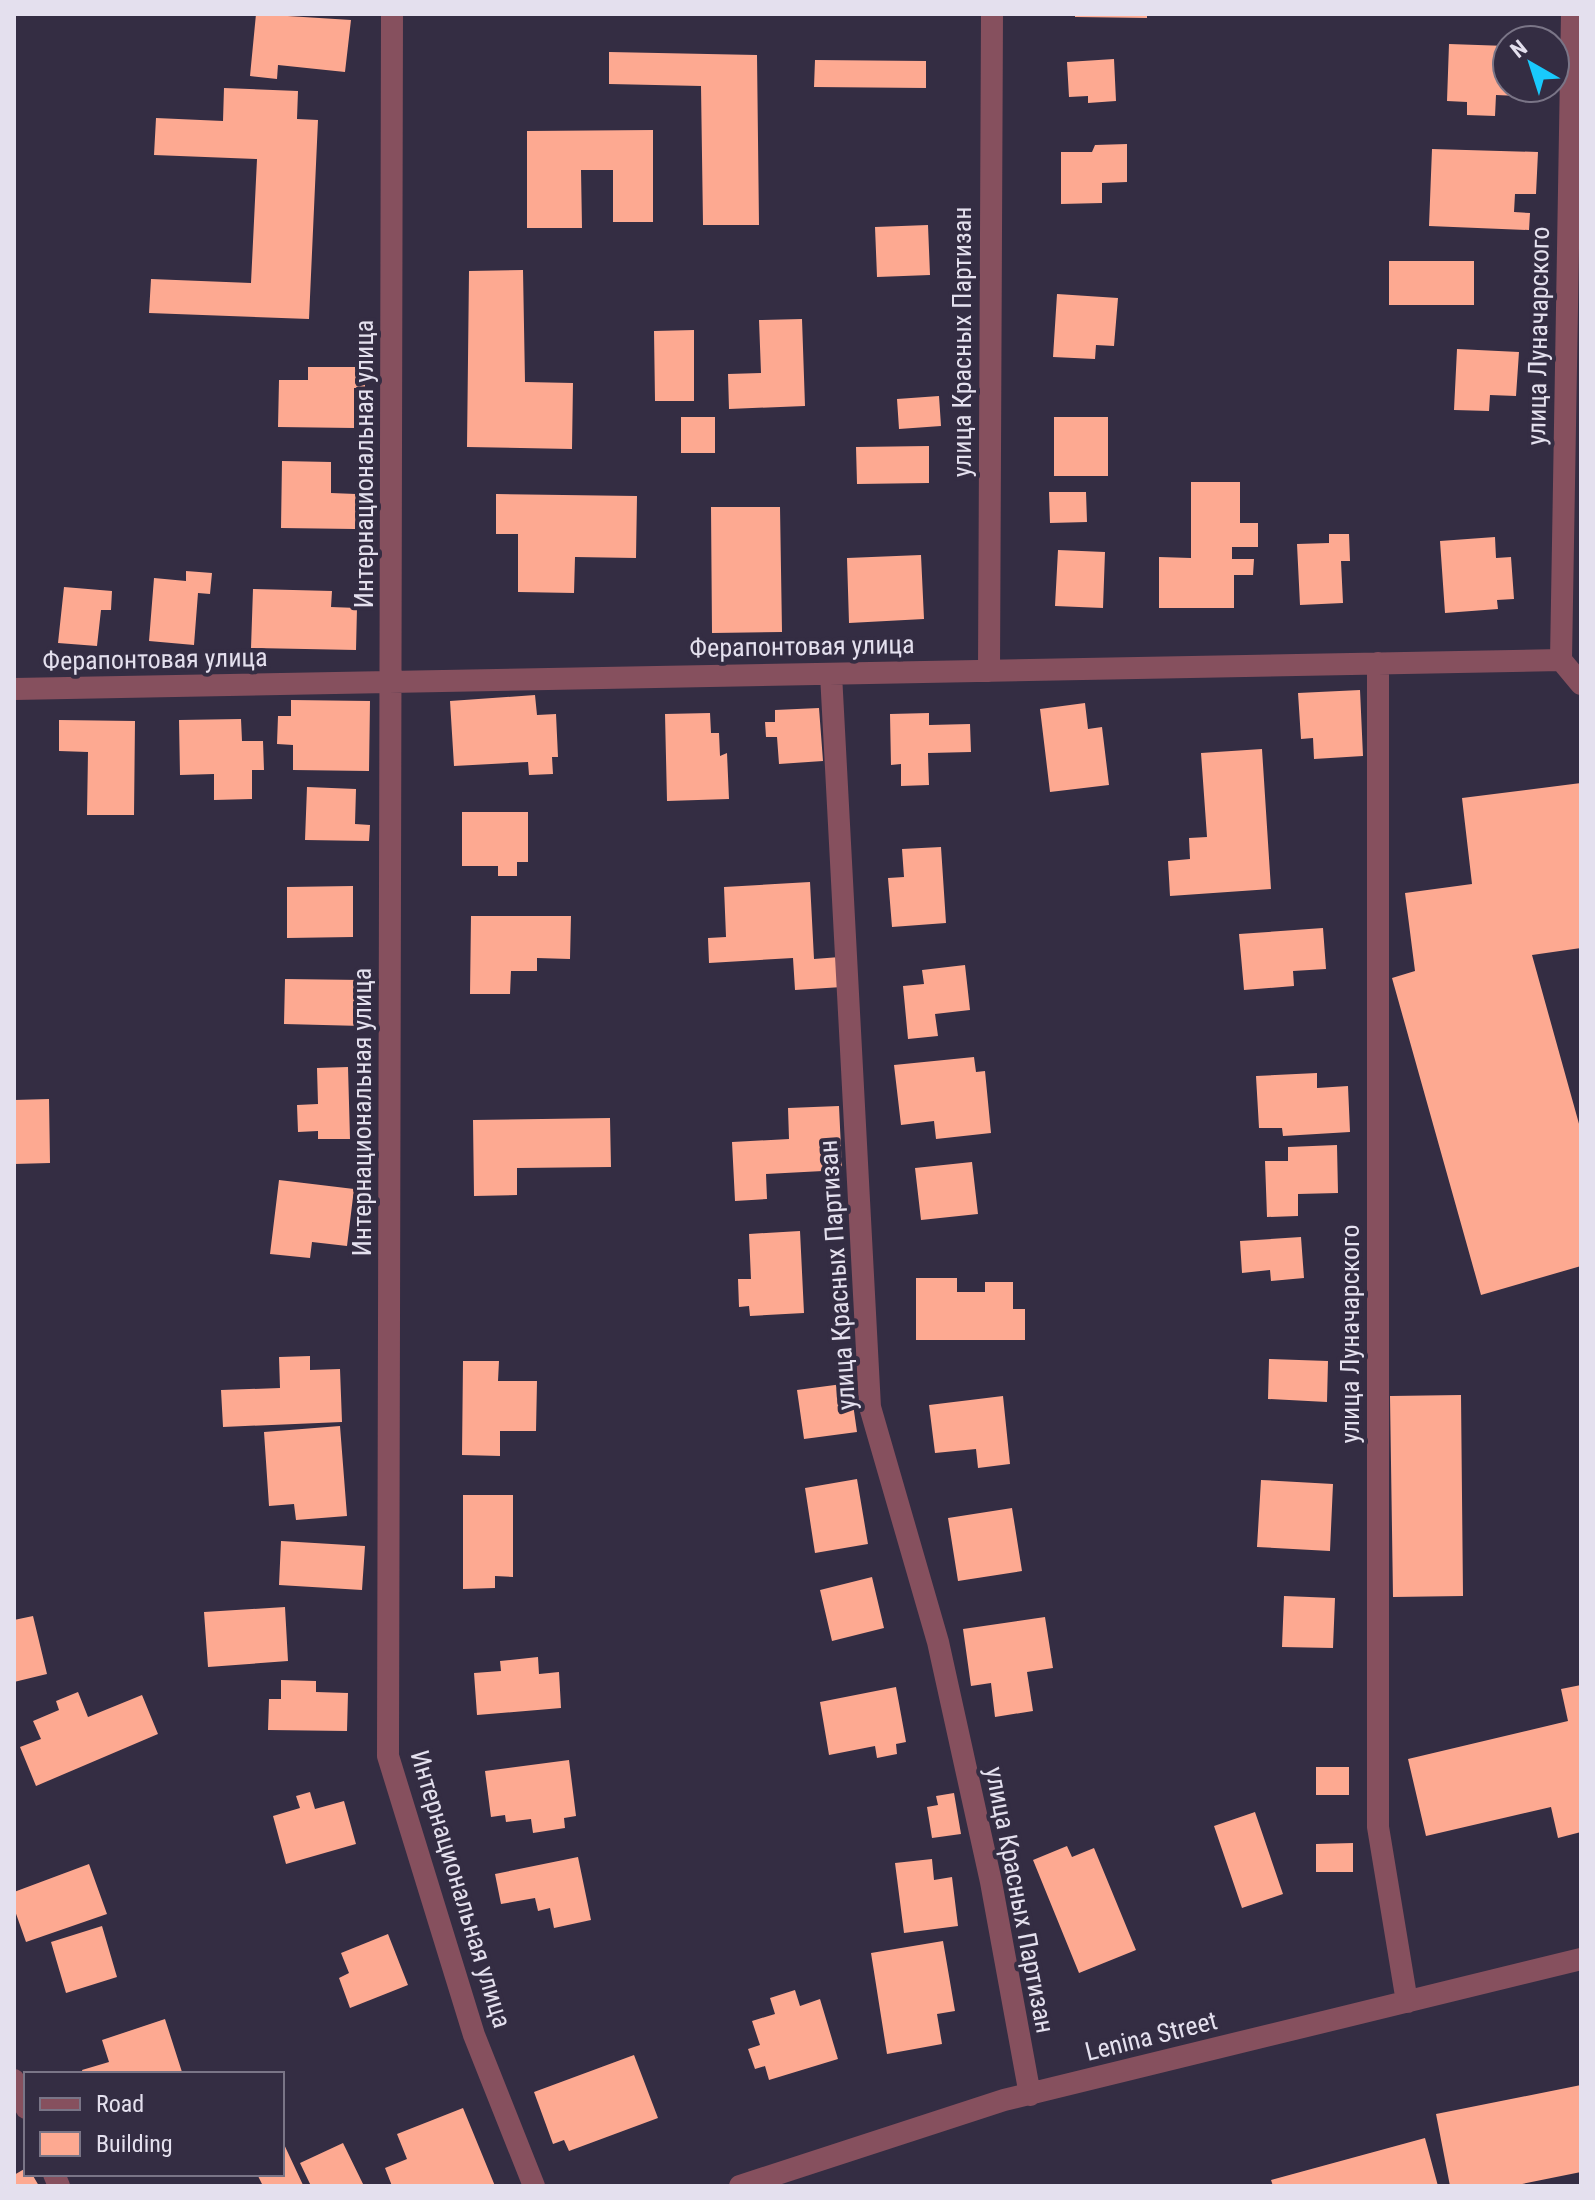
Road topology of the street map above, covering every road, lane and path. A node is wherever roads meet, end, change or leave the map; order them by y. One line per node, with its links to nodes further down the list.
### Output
1 (392, 14): 8 (street, Интернациональная улица)
2 (992, 14): 6 (street, улица Красных Партизан)
3 (1572, 14): 4 (street, улица Луначарского)
4 (1561, 660): 5 (street, Ферапонтовая улица); 9 (street)
5 (1378, 663): 6 (street, Ферапонтовая улица); 12 (street, улица Луначарского)
6 (989, 671): 7 (street, Ферапонтовая улица)
7 (831, 674): 8 (street, Ферапонтовая улица); 14 (street, улица Красных Партизан)
8 (392, 682): 10 (street, Ферапонтовая улица); 16 (street, Интернациональная улица)
9 (1581, 684)
10 (14, 689)
11 (1581, 1959): 12 (street, Lenina Street)
12 (1407, 2002): 14 (street, Lenina Street)
13 (14, 2080): 15 (street)
14 (1030, 2095): 17 (street, Lenina Street)
15 (24, 2103)
16 (534, 2186)
17 (740, 2186)

